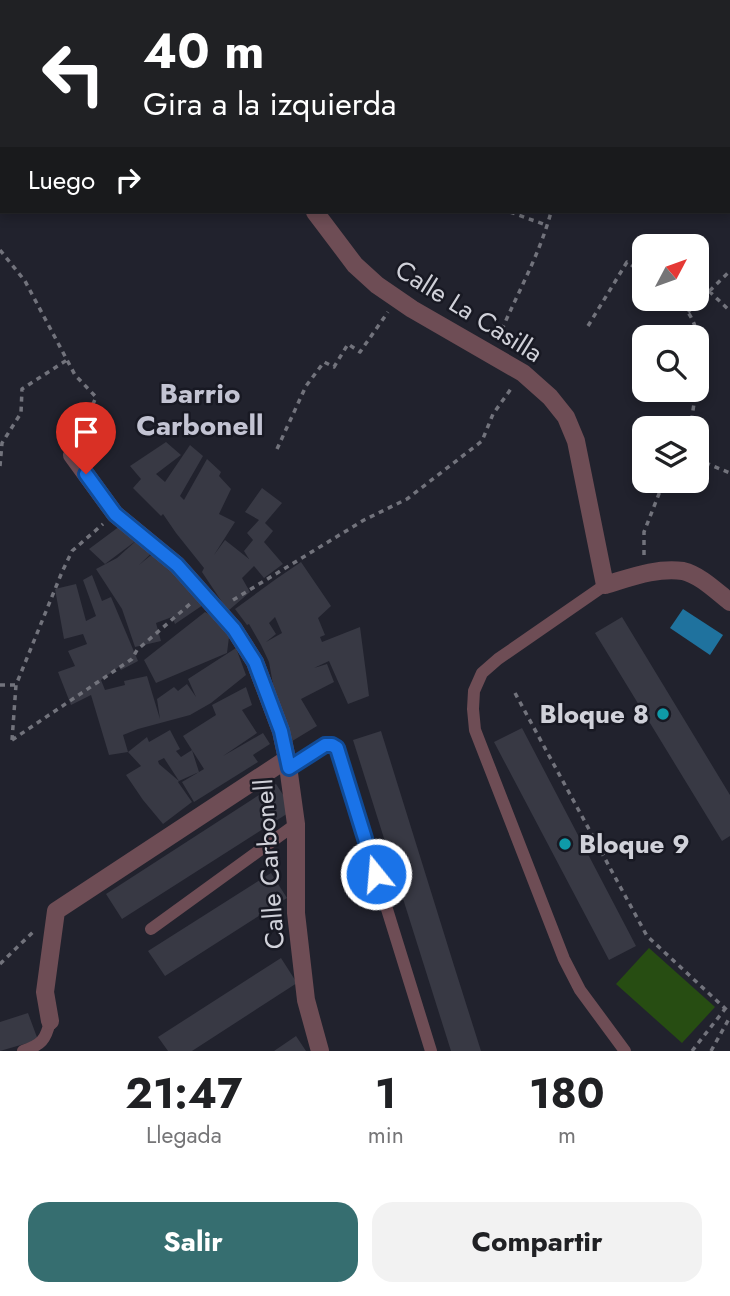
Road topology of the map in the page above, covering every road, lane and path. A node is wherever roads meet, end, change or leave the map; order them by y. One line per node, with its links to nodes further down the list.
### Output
1 (317, 214): 9 (street, Calle La Casilla)
2 (516, 214): 4 (path)
3 (550, 214): 4 (path)
4 (546, 225): 14 (path)
5 (0, 250): 15 (path)
6 (632, 266): 13 (path)
7 (730, 271): 8 (path)
8 (709, 291): 10 (path)
9 (397, 299): 14 (street, Calle La Casilla); 17 (path)
10 (730, 311)
11 (688, 312): 12 (path)
12 (694, 325)
13 (588, 326)
14 (491, 354): 16 (street, Calle La Casilla)
15 (67, 360): 18 (path); 20 (path)
16 (523, 373): 25 (street, Calle La Casilla); 28 (path)
17 (276, 449)
18 (72, 454): 23 (street, Calle Carbonell)
19 (709, 464): 21 (path)
20 (0, 466)
21 (730, 473)
22 (659, 493): 24 (path)
23 (115, 514): 26 (street, Calle Carbonell); 30 (path)
24 (644, 574): 25 (street); 27 (street)
25 (605, 585): 43 (lane)
26 (202, 593): 28 (street, Calle Carbonell); 30 (path)
27 (730, 601)
28 (216, 610): 32 (street, Calle Carbonell)
29 (0, 685): 30 (path)
30 (16, 685)
31 (515, 693): 37 (path)
32 (288, 763): 33 (street, Calle Carbonell); 34 (street); 42 (lane)
33 (296, 824): 35 (lane); 41 (street, Calle Carbonell)
34 (55, 911): 36 (path); 39 (street)
35 (151, 929)
36 (0, 964)
37 (725, 1009): 38 (path); 44 (path)
38 (730, 1015): 45 (path)
39 (50, 1021): 40 (lane)
40 (23, 1051)
41 (320, 1051)
42 (431, 1051)
43 (625, 1051)
44 (692, 1051)
45 (711, 1051)

